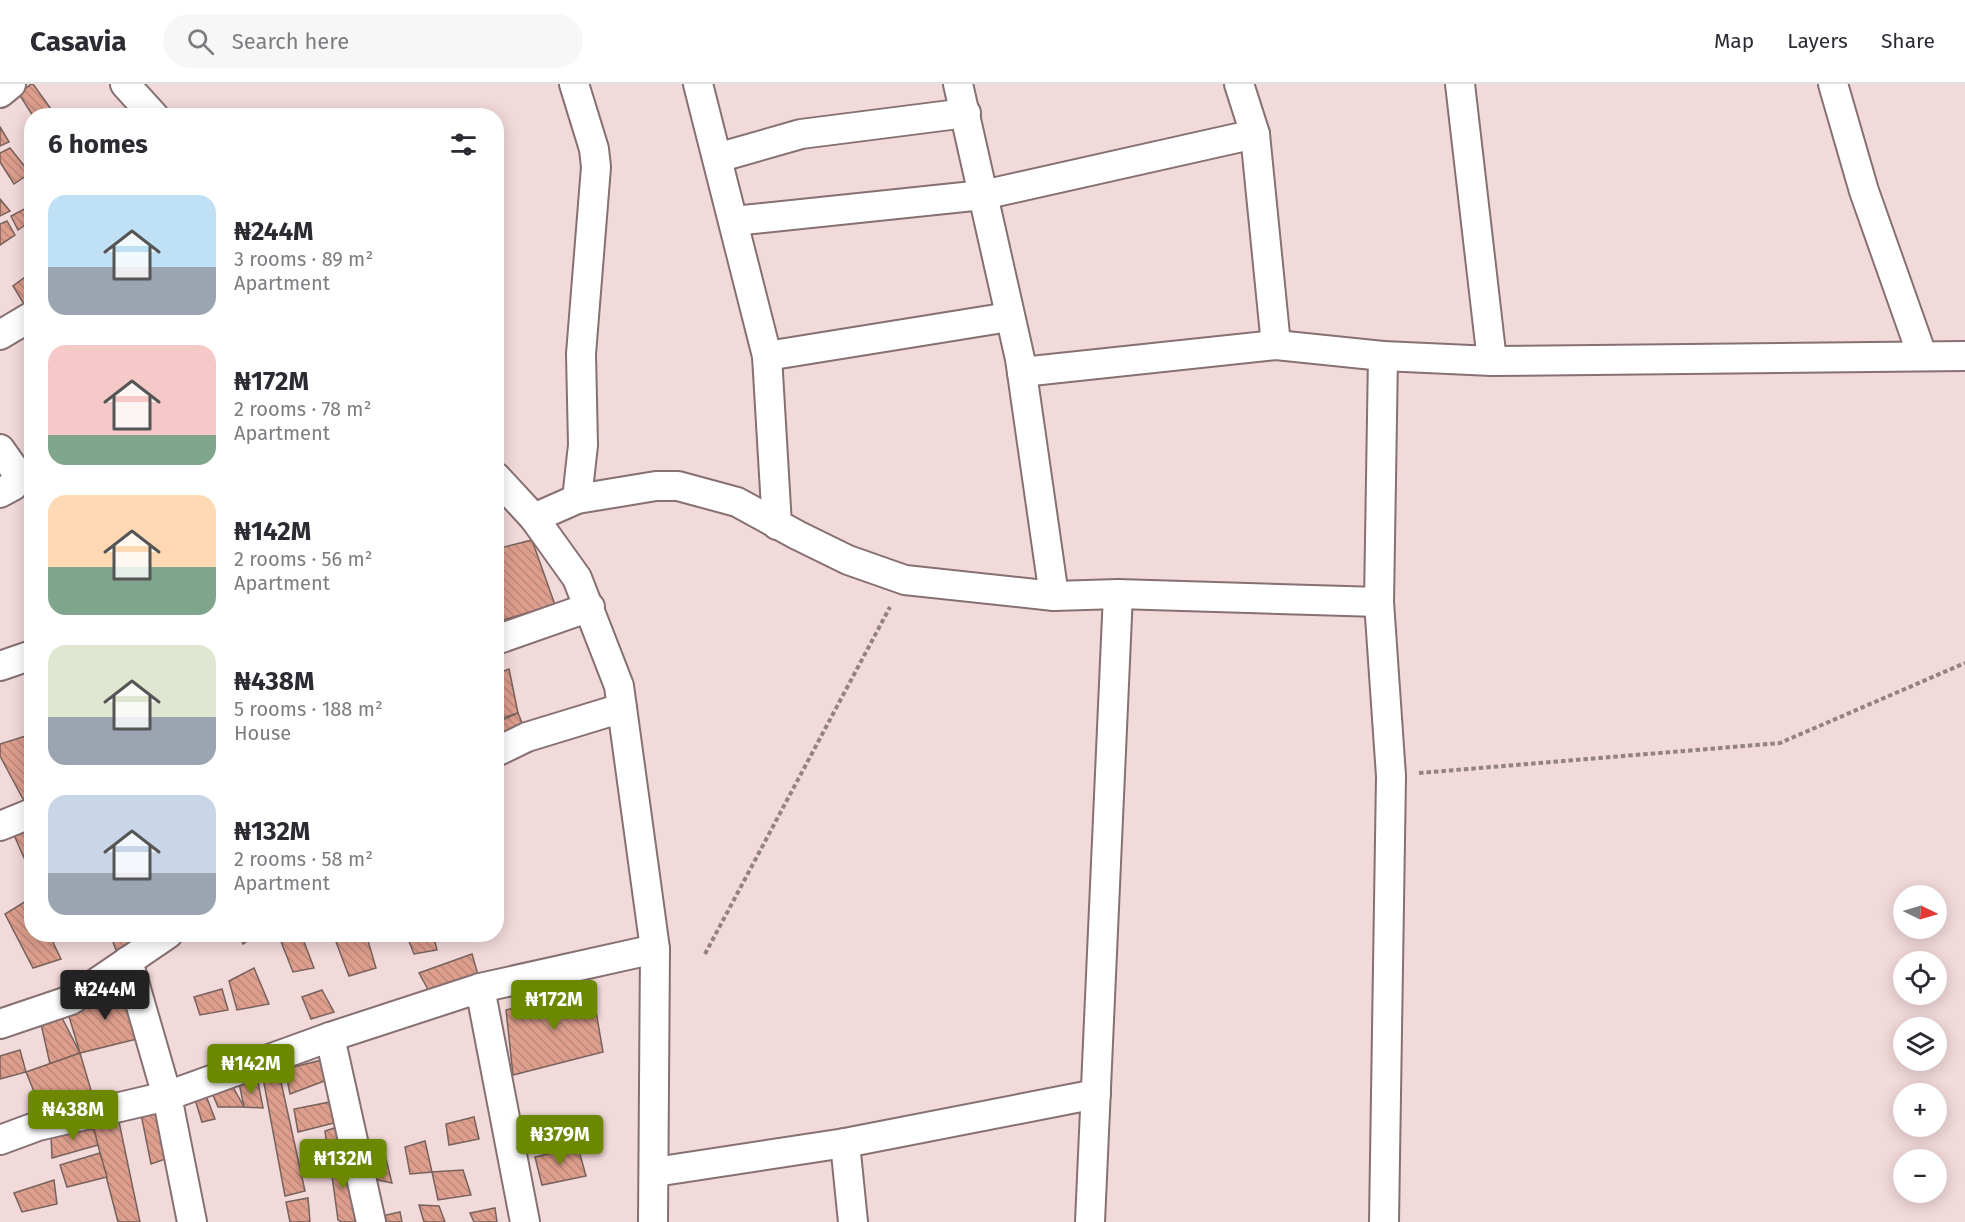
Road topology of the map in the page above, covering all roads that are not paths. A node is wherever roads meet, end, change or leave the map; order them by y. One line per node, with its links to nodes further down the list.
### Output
1 (11, 84): 9 (street)
2 (125, 84): 10 (street)
3 (574, 84): 29 (street)
4 (698, 84): 13 (street)
5 (958, 84): 11 (street)
6 (1239, 84): 12 (street)
7 (1460, 84): 24 (street)
8 (1833, 84): 20 (street)
9 (0, 93)
10 (147, 108)
11 (966, 113): 13 (street); 14 (street)
12 (1255, 134): 14 (street); 19 (street)
13 (717, 158): 15 (street)
14 (983, 195): 15 (street); 16 (street)
15 (734, 221): 21 (street)
16 (1008, 317): 21 (street); 25 (street)
17 (24, 321): 18 (street)
18 (0, 335)
19 (1276, 345): 22 (street); 25 (street)
20 (1922, 355): 23 (street); 24 (street)
21 (767, 356): 31 (street)
22 (1383, 356): 24 (street); 34 (street)
23 (1965, 356)
24 (1492, 361)
25 (1022, 372): 33 (street)
26 (0, 449): 28 (street)
27 (504, 486): 30 (street)
28 (0, 493)
29 (577, 500): 30 (street); 31 (street)
30 (534, 518): 35 (street)
31 (777, 525): 33 (street)
32 (1118, 594): 33 (street); 34 (street); 47 (street)
33 (1054, 596)
34 (1379, 602): 58 (street)
35 (590, 607): 36 (street); 37 (street)
36 (504, 637)
37 (622, 708): 38 (street); 42 (street)
38 (504, 748)
39 (24, 816): 40 (street)
40 (0, 826)
41 (151, 942): 43 (street)
42 (655, 949): 44 (street); 51 (street)
43 (128, 961): 45 (street); 48 (street)
44 (480, 988): 46 (street); 54 (street)
45 (0, 1024)
46 (330, 1037): 48 (street); 53 (street)
47 (1096, 1094): 50 (street); 57 (street)
48 (167, 1096): 49 (street); 52 (street)
49 (0, 1140)
50 (845, 1143): 51 (street); 56 (street)
51 (655, 1172): 55 (street)
52 (192, 1222)
53 (371, 1222)
54 (525, 1222)
55 (653, 1222)
56 (853, 1222)
57 (1090, 1222)
58 (1384, 1222)

